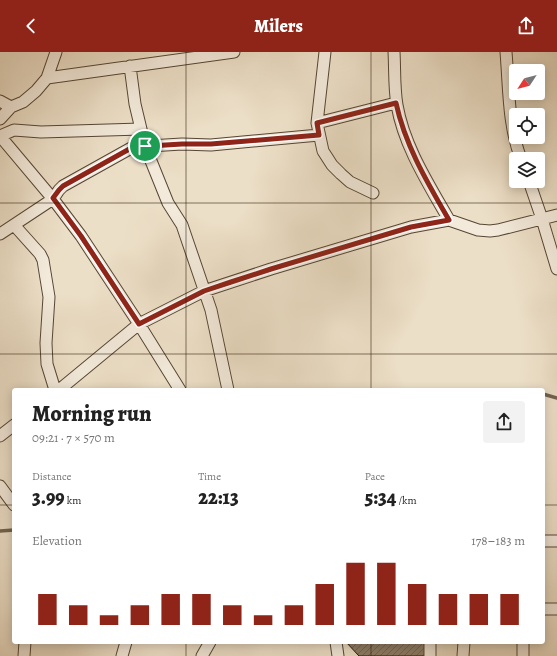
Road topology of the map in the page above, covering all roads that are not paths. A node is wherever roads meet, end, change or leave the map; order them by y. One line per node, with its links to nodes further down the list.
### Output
1 (56, 52): 7 (street)
2 (233, 52): 6 (street)
3 (325, 52): 12 (street)
4 (394, 52): 9 (street)
5 (506, 52): 17 (street)
6 (130, 66): 7 (street); 13 (street)
7 (47, 78): 10 (street)
8 (0, 101): 10 (street)
9 (396, 103): 12 (street); 23 (street)
10 (11, 107): 11 (street)
11 (0, 119)
12 (317, 123): 14 (street)
13 (141, 129): 15 (street); 16 (street)
14 (319, 135): 16 (street); 19 (street)
15 (0, 136): 20 (street)
16 (145, 146): 20 (street); 27 (street)
17 (518, 152)
18 (531, 188): 22 (street)
19 (373, 193)
20 (53, 198): 24 (street); 28 (street)
21 (557, 215): 22 (street)
22 (542, 219): 23 (street); 26 (street)
23 (449, 220): 27 (street)
24 (14, 225): 25 (street); 29 (street)
25 (0, 234)
26 (557, 269)
27 (204, 291): 28 (street); 32 (street)
28 (139, 324): 30 (street); 31 (street)
29 (54, 388)
30 (61, 388)
31 (179, 388)
32 (228, 388)
33 (12, 427): 34 (street)
34 (0, 436)
35 (0, 486): 36 (street)
36 (12, 502)
37 (545, 541): 38 (street)
38 (557, 542)
39 (545, 609): 40 (street)
40 (557, 609)
41 (25, 644): 48 (street)
42 (125, 644): 49 (street)
43 (209, 644): 50 (street)
44 (336, 644): 51 (street)
45 (430, 644): 52 (street)
46 (464, 644): 53 (street)
47 (523, 644): 54 (street)
48 (26, 656)
49 (122, 656)
50 (202, 656)
51 (338, 656)
52 (430, 656)
53 (463, 656)
54 (523, 656)

